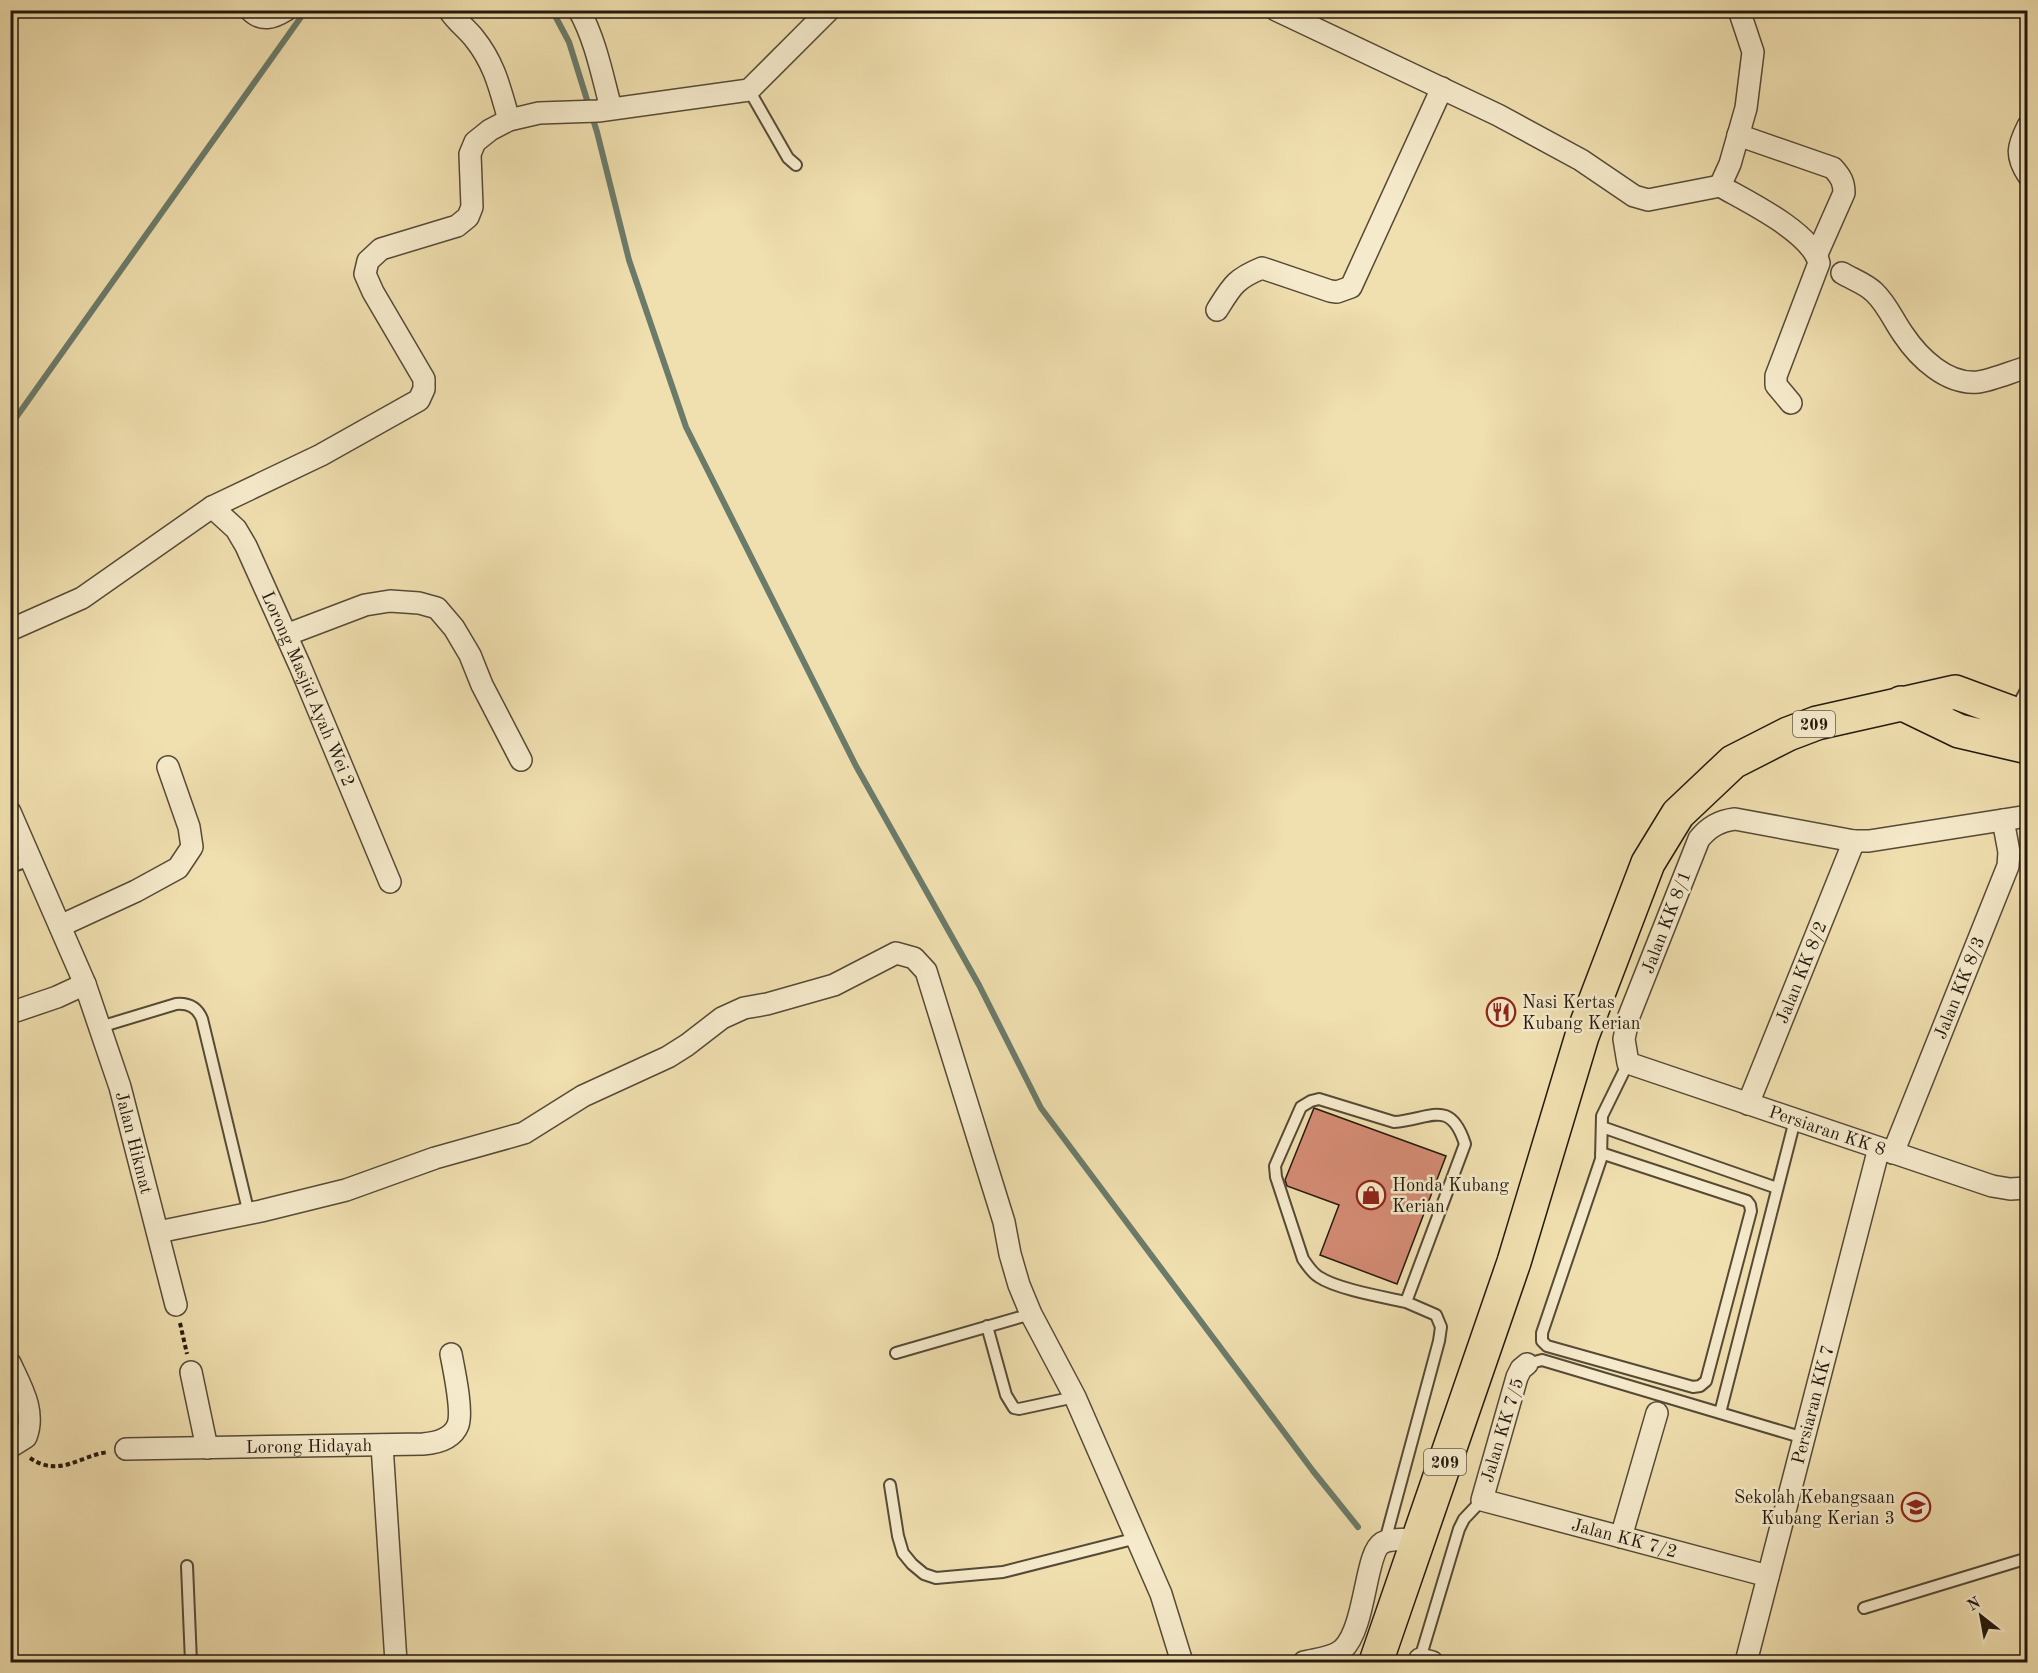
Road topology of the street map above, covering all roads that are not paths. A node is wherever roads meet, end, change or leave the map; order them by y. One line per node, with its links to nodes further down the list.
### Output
1 (250, 10): 2 (street)
2 (286, 10)
3 (448, 10): 11 (street)
4 (579, 10): 10 (street)
5 (829, 10): 9 (street)
6 (1276, 10): 8 (street)
7 (1739, 10): 13 (street)
8 (1442, 88): 16 (street); 19 (street)
9 (748, 90): 10 (street); 14 (lane)
10 (605, 109): 11 (street)
11 (509, 120): 22 (street)
12 (2028, 126): 15 (street)
13 (1738, 135): 16 (street); 17 (street)
14 (796, 165)
15 (2028, 175)
16 (1720, 186): 17 (street)
17 (1817, 255): 21 (street)
18 (1842, 273): 20 (street)
19 (1217, 310)
20 (2028, 367)
21 (1791, 402)
22 (212, 507): 23 (street); 24 (street, Lorong Masjid Ayah Wei 2)
23 (10, 630)
24 (286, 635): 28 (street); 36 (street, Lorong Masjid Ayah Wei 2)
25 (1901, 703): 26 (main road, 209); 27 (main road); 72 (main road, 209)
26 (2023, 707)
27 (2028, 747)
28 (520, 760)
29 (168, 767): 37 (street)
30 (10, 812): 34 (street, Jalan Hikmat)
31 (2028, 816): 32 (street)
32 (2003, 820): 33 (street); 45 (street, Jalan KK 8/3)
33 (1854, 841): 41 (street, Jalan KK 8/1); 42 (street, Jalan KK 8/2)
34 (32, 860): 35 (lane); 37 (street, Jalan Hikmat)
35 (10, 867)
36 (390, 882)
37 (60, 926): 38 (street, Jalan Hikmat)
38 (85, 984): 39 (street); 40 (street, Jalan Hikmat)
39 (10, 1013)
40 (100, 1027): 49 (lane); 50 (street, Jalan Hikmat)
41 (1628, 1064): 42 (street, Persiaran KK 8); 44 (lane)
42 (1748, 1104): 43 (street, Persiaran KK 8)
43 (1795, 1120): 45 (street, Persiaran KK 8); 47 (lane)
44 (1602, 1126): 46 (lane); 47 (lane)
45 (1886, 1151): 48 (street, Persiaran KK 8); 63 (street, Persiaran KK 7)
46 (1601, 1153): 46 (lane)
47 (1778, 1188): 62 (lane)
48 (2028, 1188)
49 (249, 1214): 50 (street); 53 (street)
50 (158, 1232): 52 (street, Jalan Hikmat)
51 (1406, 1302): 51 (lane); 73 (lane)
52 (176, 1305)
53 (1031, 1314): 54 (lane); 60 (street)
54 (987, 1326): 55 (lane); 60 (lane)
55 (896, 1353)
56 (451, 1354): 65 (street)
57 (10, 1363): 64 (street)
58 (1527, 1364): 62 (lane); 69 (street, Jalan KK 7/5)
59 (191, 1372): 66 (street)
60 (1075, 1397): 71 (street)
61 (1657, 1413): 70 (street)
62 (1720, 1413): 63 (lane)
63 (1804, 1438): 76 (street, Persiaran KK 7)
64 (14, 1445)
65 (382, 1445): 66 (street, Lorong Hidayah); 80 (street, Lorong Hidayah)
66 (207, 1448): 67 (street, Lorong Hidayah)
67 (126, 1449)
68 (890, 1485): 71 (lane)
69 (1482, 1500): 70 (street, Jalan KK 7/2); 78 (lane)
70 (1621, 1537): 76 (street, Jalan KK 7/2)
71 (1137, 1538): 81 (street)
72 (1419, 1539): 73 (street); 83 (main road, 209)
73 (1385, 1541): 82 (street)
74 (2028, 1558): 77 (lane)
75 (187, 1566): 79 (lane)
76 (1768, 1576): 84 (street, Persiaran KK 7)
77 (1864, 1608)
78 (1424, 1661)
79 (191, 1662)
80 (390, 1662)
81 (1182, 1662)
82 (1304, 1662)
83 (1376, 1662)
84 (1746, 1662)

